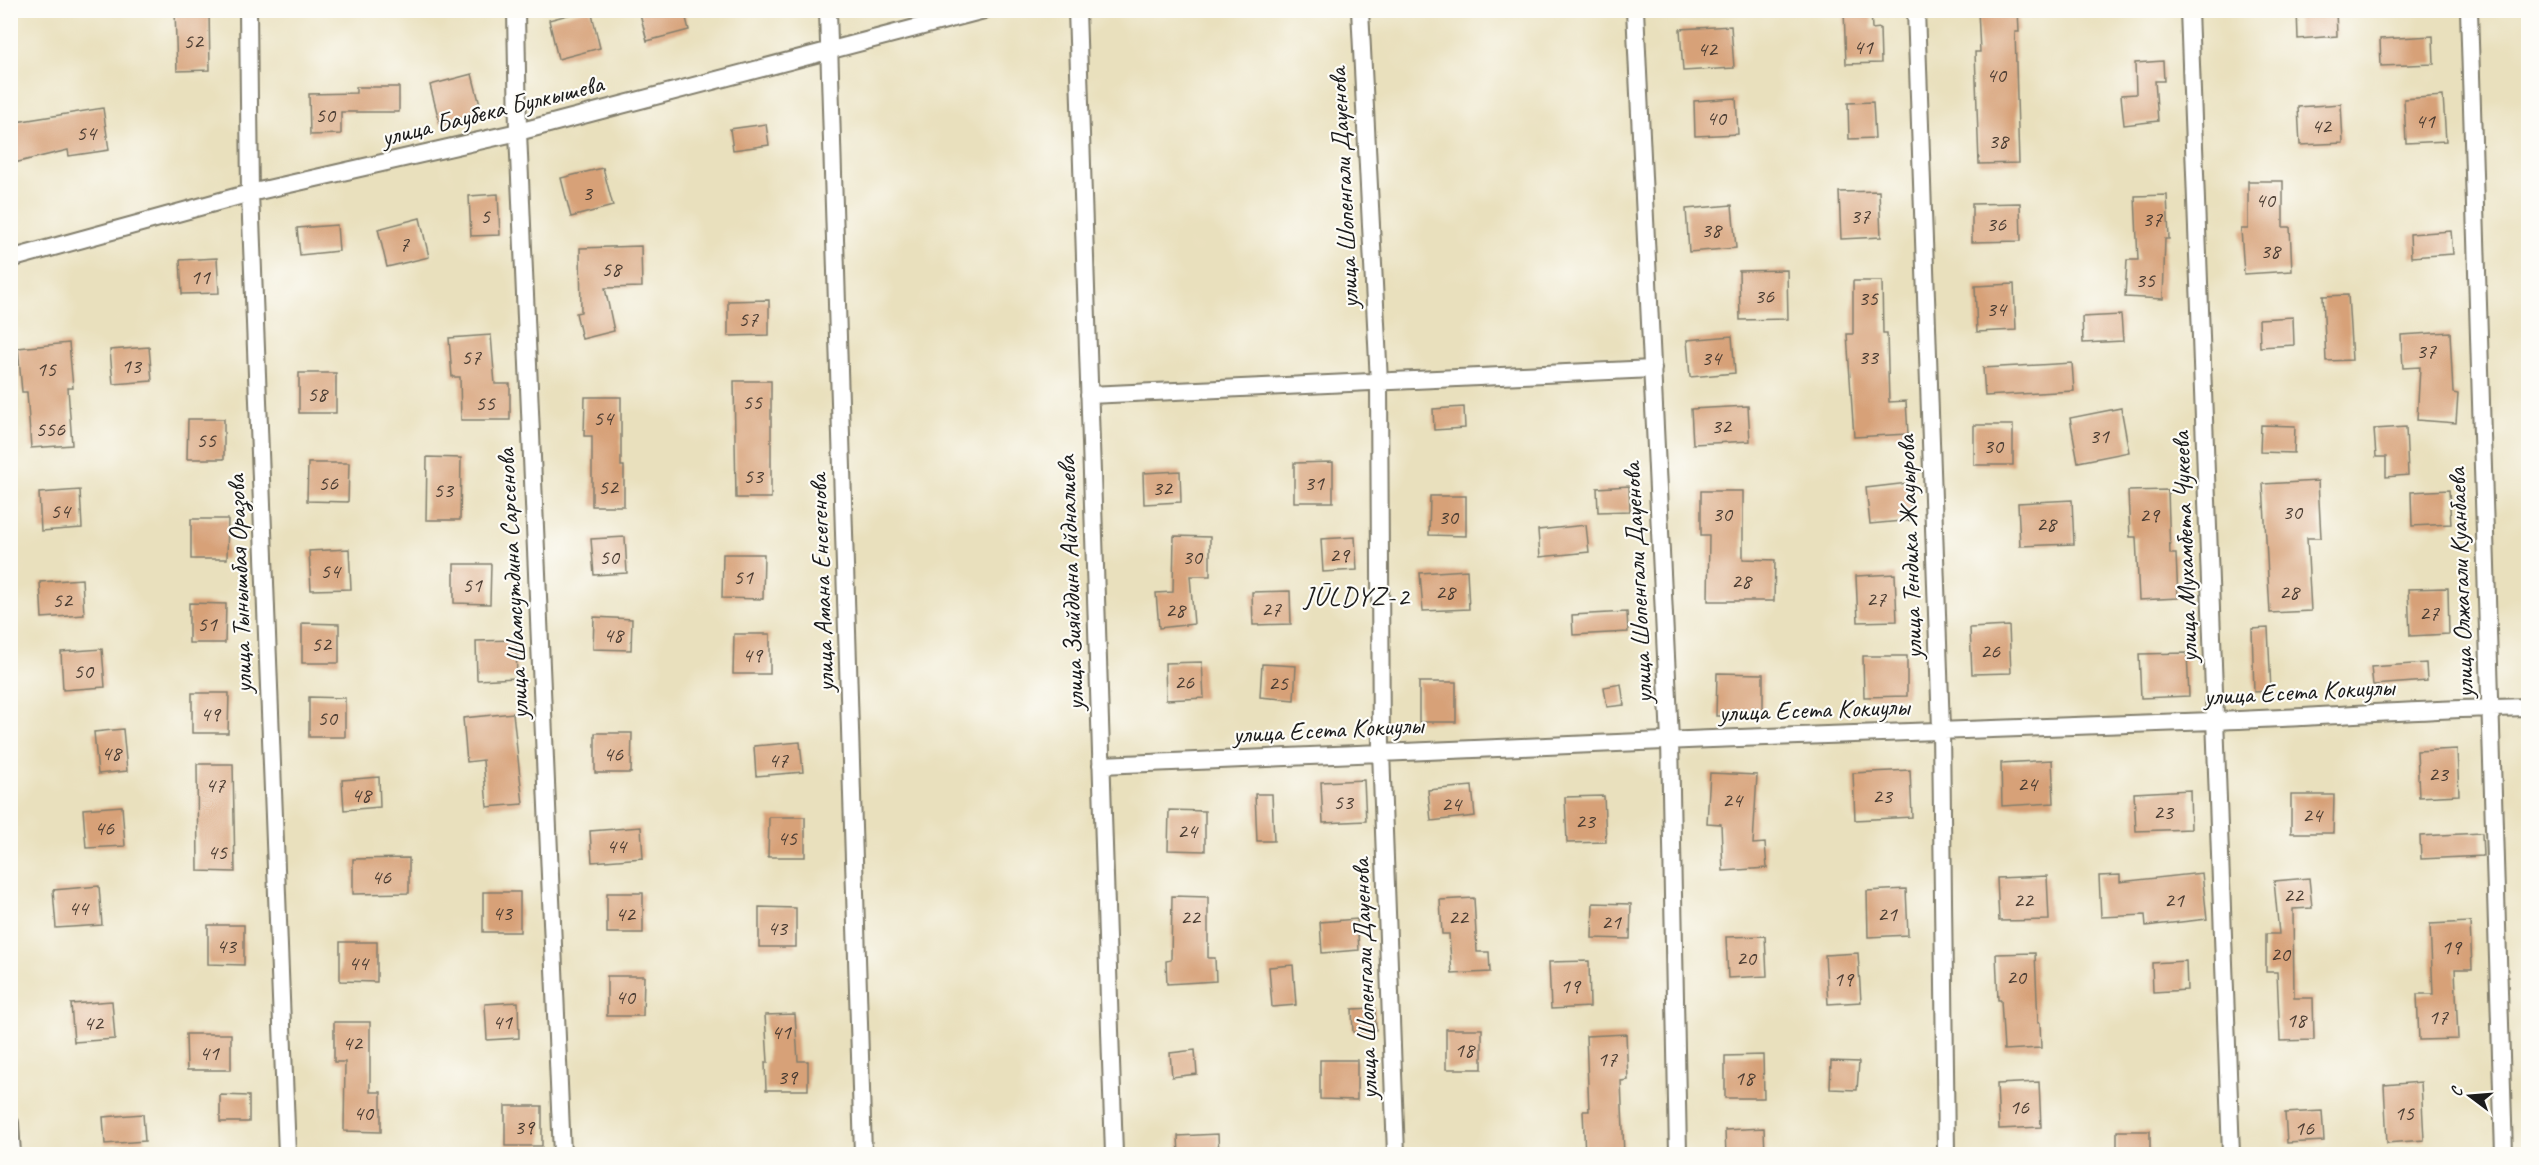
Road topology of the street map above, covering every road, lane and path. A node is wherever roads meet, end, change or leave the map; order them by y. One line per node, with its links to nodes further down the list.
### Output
1 (248, 10): 13 (street, улица Тынышбая Оразова)
2 (516, 10): 12 (street, улица Шамсутдина Сарсенова)
3 (828, 10): 11 (street, улица Амана Енсегенова)
4 (984, 10): 11 (street, улица Баубека Булкышева)
5 (1077, 10): 17 (street, улица Зияйддина Айдналиева)
6 (1360, 10): 16 (street, улица Шопенгали Дауенова)
7 (1635, 10): 15 (street, улица Шопенгали Дауенова)
8 (1916, 10): 21 (street, улица Тендика Жауырова)
9 (2189, 10): 20 (street, улица Мухамбета Чукеева)
10 (2469, 10): 19 (street, улица Олжагали Куанбаева)
11 (831, 51): 12 (street, улица Баубека Булкышева); 29 (street, улица Амана Енсегенова)
12 (518, 132): 13 (street, улица Баубека Булкышева); 28 (street, улица Шамсутдина Сарсенова)
13 (250, 193): 14 (street, улица Баубека Булкышева); 27 (street, улица Тынышбая Оразова)
14 (10, 259)
15 (1653, 369): 16 (street); 22 (street, улица Шопенгали Дауенова)
16 (1379, 382): 17 (street); 23 (street, улица Шопенгали Дауенова)
17 (1089, 395): 24 (street, улица Зияйддина Айдналиева)
18 (2529, 707): 19 (street, улица Есета Кокиулы)
19 (2489, 708): 20 (street, улица Есета Кокиулы); 35 (street, улица Олжагали Куанбаева)
20 (2217, 721): 21 (street, улица Есета Кокиулы); 34 (street, улица Мухамбета Чукеева)
21 (1941, 729): 22 (street, улица Есета Кокиулы); 33 (street, улица Тендика Жауырова)
22 (1670, 740): 23 (street, улица Есета Кокиулы); 32 (street, улица Шопенгали Дауенова)
23 (1381, 751): 24 (street, улица Есета Кокиулы); 31 (street, улица Шопенгали Дауенова)
24 (1101, 765): 30 (street, улица Зияйддина Айдналиева)
25 (10, 1123): 26 (street)
26 (12, 1155)
27 (287, 1155)
28 (562, 1155)
29 (863, 1155)
30 (1114, 1155)
31 (1396, 1155)
32 (1678, 1155)
33 (1946, 1155)
34 (2231, 1155)
35 (2504, 1155)

